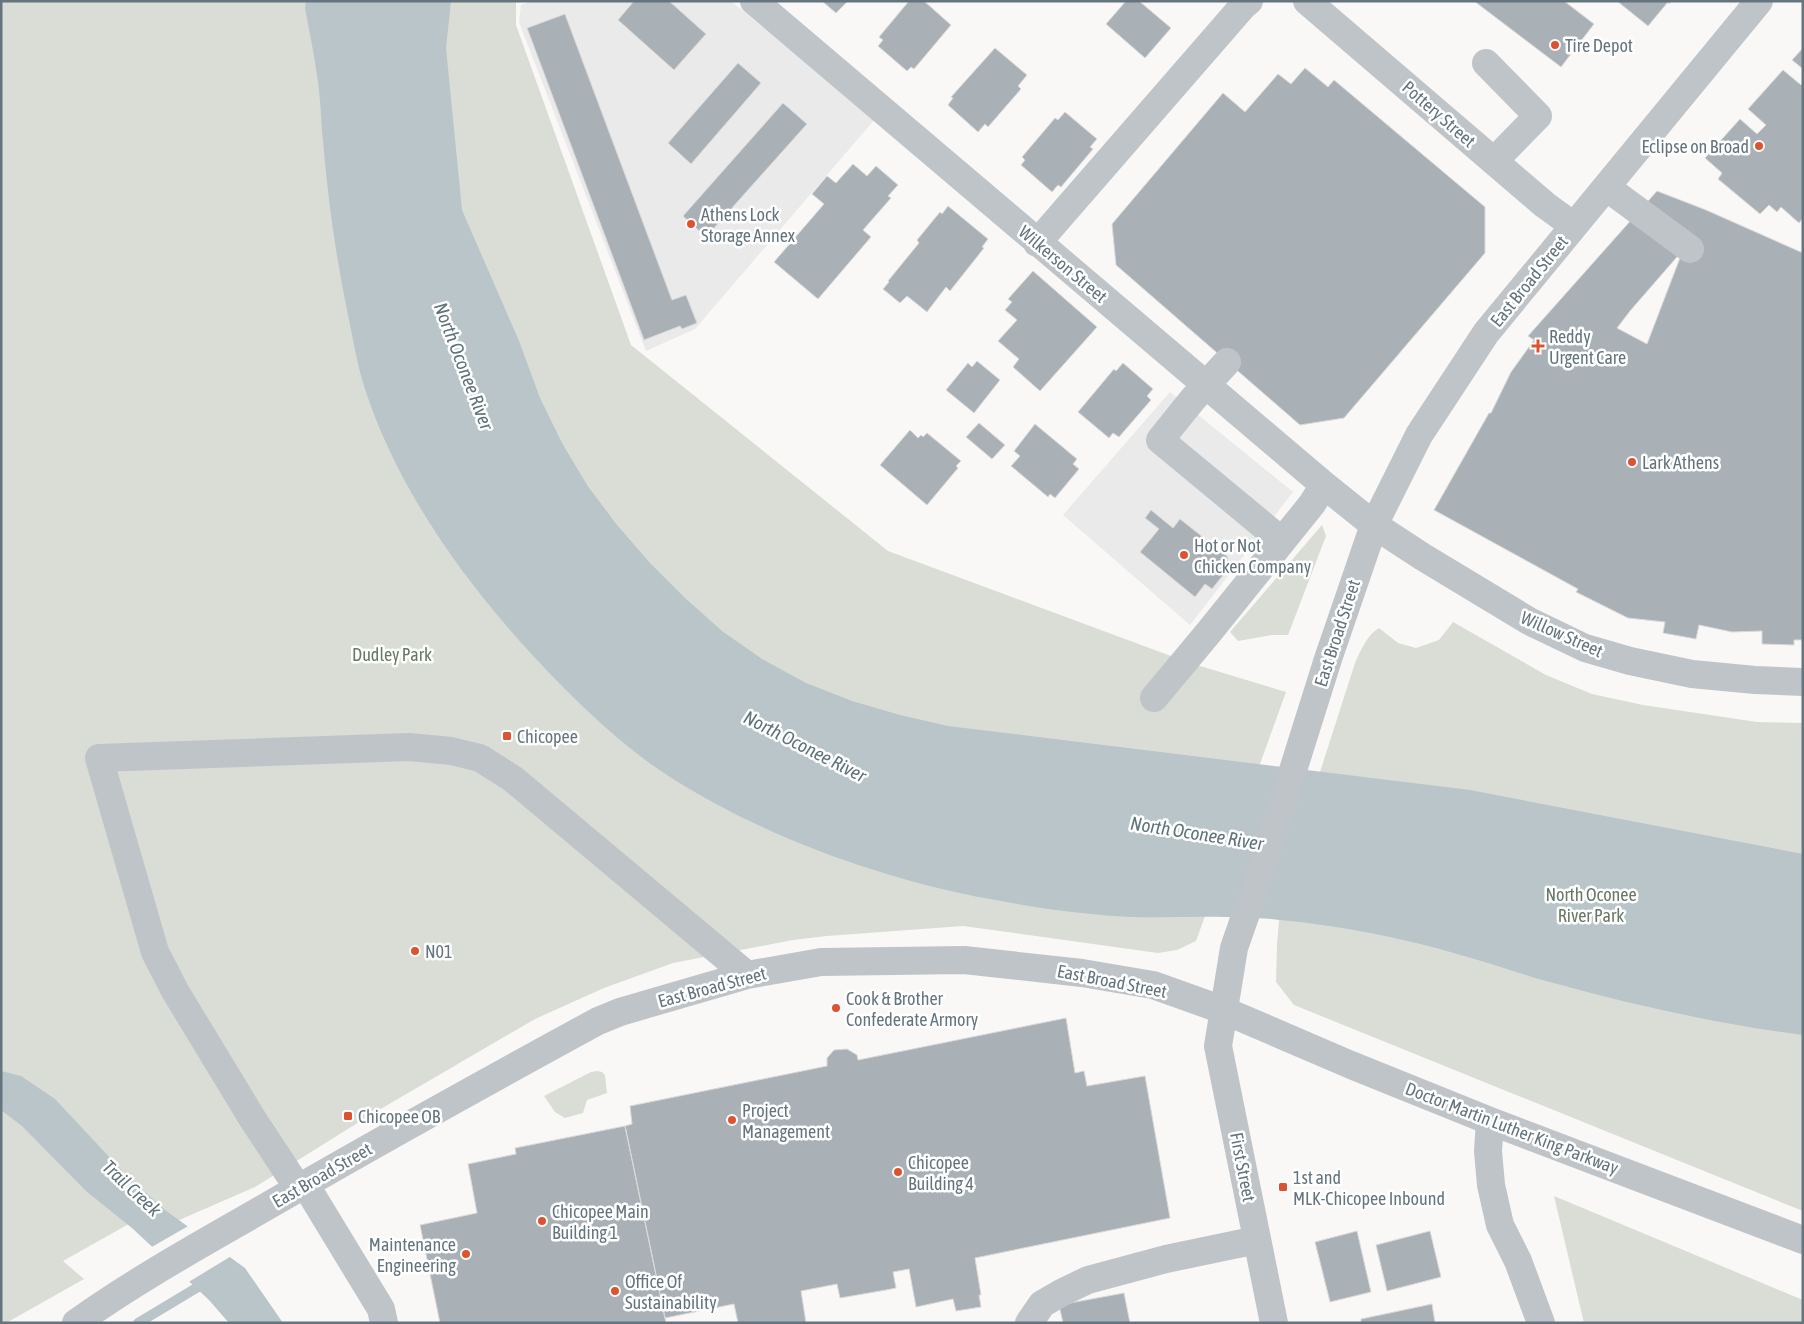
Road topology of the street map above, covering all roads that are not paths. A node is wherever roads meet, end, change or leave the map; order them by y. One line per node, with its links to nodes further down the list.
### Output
1 (754, 1): 9 (street, Wilkerson Street)
2 (1249, 1): 9 (street)
3 (1306, 1): 6 (street, Pottery Street)
4 (1759, 1): 7 (street, East Broad Street)
5 (1486, 63): 6 (street)
6 (1494, 162): 8 (street, Pottery Street)
7 (1606, 187): 8 (street, East Broad Street); 10 (street)
8 (1574, 226): 14 (street, East Broad Street)
9 (1037, 243): 12 (street, Wilkerson Street)
10 (1690, 249)
11 (1227, 362): 12 (street)
12 (1206, 386): 13 (street, Wilkerson Street); 15 (street)
13 (1324, 485): 14 (street, Wilkerson Street); 15 (street)
14 (1374, 525): 16 (street, Willow Street); 19 (street, East Broad Street)
15 (1282, 541): 17 (street)
16 (1803, 682)
17 (1154, 698)
18 (747, 975): 19 (street, East Broad Street); 21 (street, East Broad Street); 21 (street)
19 (1223, 1010): 20 (street, Doctor Martin Luther King Parkway); 22 (street, First Street)
20 (1490, 1121): 23 (street, Doctor Martin Luther King Parkway); 28 (street)
21 (301, 1186): 24 (street, East Broad Street); 25 (street)
22 (1258, 1240): 26 (street); 27 (street, First Street)
23 (1803, 1240)
24 (76, 1323)
25 (384, 1323)
26 (1029, 1323)
27 (1274, 1323)
28 (1541, 1323)

